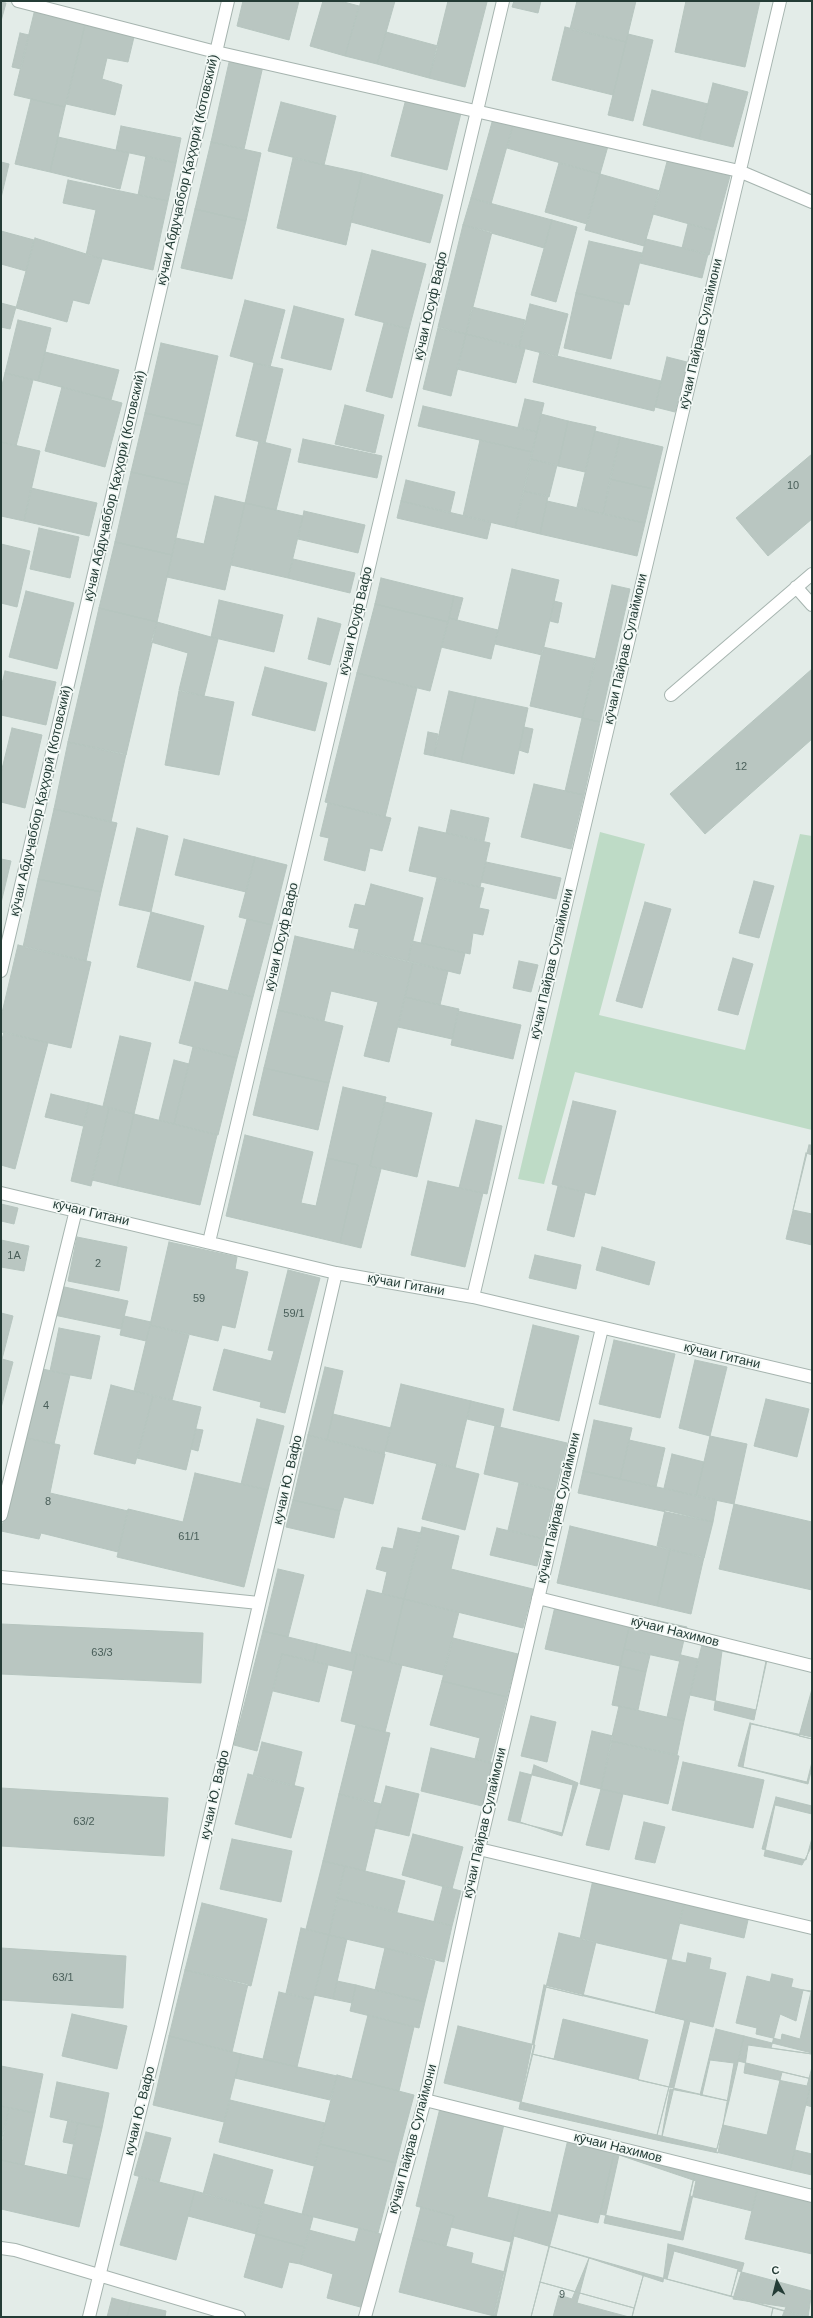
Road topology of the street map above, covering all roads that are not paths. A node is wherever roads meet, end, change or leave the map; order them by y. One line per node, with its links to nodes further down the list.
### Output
1 (18, 1): 5 (street)
2 (228, 1): 5 (street, кӯчаи Абдуҷаббор Қаҳҳорӣ (Котовский))
3 (503, 1): 6 (street, кӯчаи Юсуф Вафо)
4 (780, 1): 7 (street, кӯчаи Пайрав Сулаймони)
5 (216, 52): 6 (street); 13 (street, кӯчаи Абдуҷаббор Қаҳҳорӣ (Котовский))
6 (477, 111): 7 (street); 16 (street, кӯчаи Юсуф Вафо)
7 (739, 171): 8 (street); 18 (street, кӯчаи Пайрав Сулаймони)
8 (812, 202)
9 (812, 574): 10 (street)
10 (796, 587): 11 (street); 12 (street)
11 (812, 605)
12 (671, 695)
13 (1, 970)
14 (1, 1193): 15 (street, кӯчаи Гитани)
15 (76, 1210): 16 (street, кӯчаи Гитани); 21 (street)
16 (209, 1242): 17 (street, кӯчаи Гитани)
17 (336, 1273): 18 (street, кӯчаи Гитани); 24 (street, кучаи Ю. Вафо)
18 (473, 1297): 19 (street, кӯчаи Гитани)
19 (602, 1328): 20 (street, кӯчаи Гитани); 23 (street, кӯчаи Пайрав Сулаймони)
20 (812, 1377)
21 (1, 1514)
22 (1, 1577): 24 (street)
23 (538, 1598): 25 (street, кӯчаи Нахимов); 26 (street, кӯчаи Пайрав Сулаймони)
24 (259, 1603): 31 (street, кучаи Ю. Вафо)
25 (812, 1666)
26 (479, 1849): 27 (street); 28 (street, кӯчаи Пайрав Сулаймони)
27 (812, 1928)
28 (425, 2100): 29 (street, кӯчаи Нахимов); 34 (street, кӯчаи Пайрав Сулаймони)
29 (812, 2196)
30 (1, 2248): 31 (street)
31 (98, 2276): 32 (street, кучаи Ю. Вафо); 33 (street)
32 (89, 2317)
33 (239, 2317)
34 (365, 2317)

